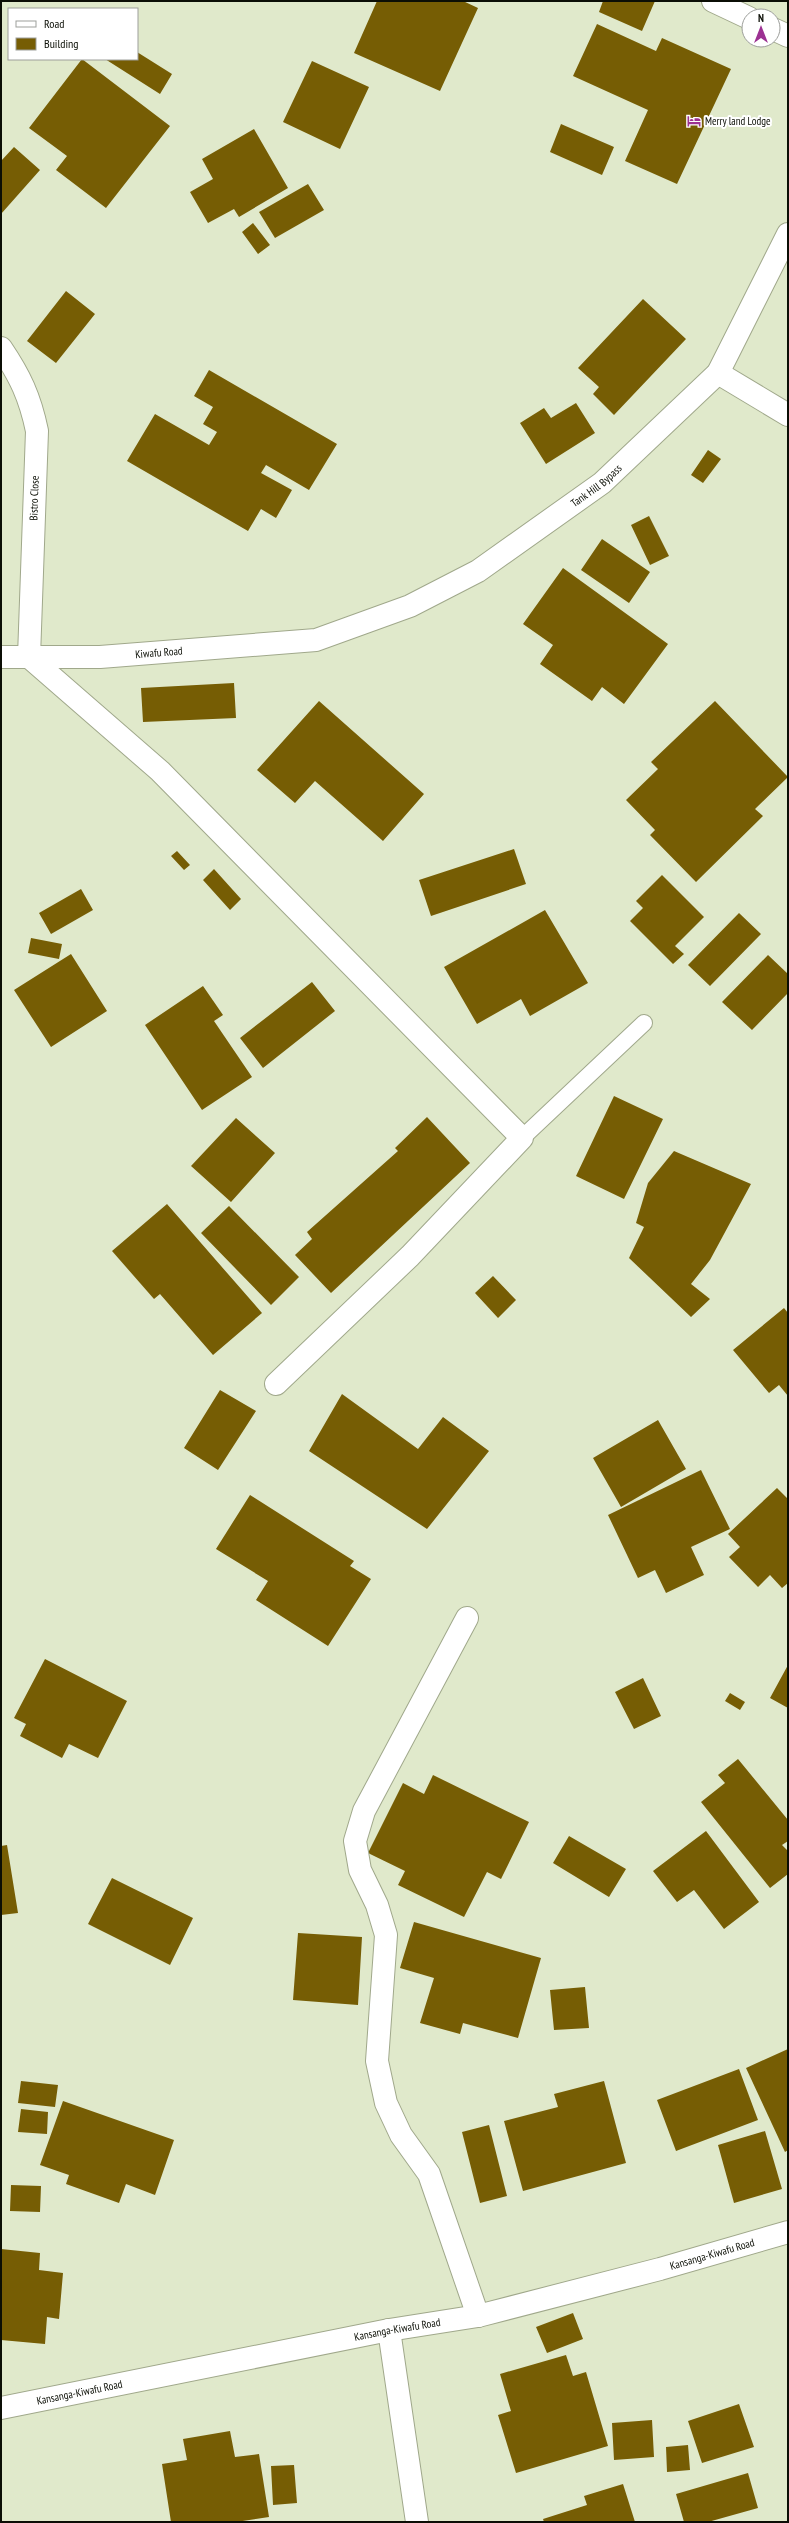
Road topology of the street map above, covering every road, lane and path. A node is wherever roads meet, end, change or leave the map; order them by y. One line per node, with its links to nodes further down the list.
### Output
1 (713, 1): 2 (street)
2 (741, 14)
3 (788, 234): 5 (street, Tank Hill Bypass)
4 (1, 348): 9 (street, Bistro Close)
5 (718, 373): 6 (street); 7 (street, Tank Hill Bypass)
6 (788, 415)
7 (316, 640): 9 (street, Kiwafu Road)
8 (1, 656): 9 (street, Kiwafu Road)
9 (29, 656): 11 (street)
10 (644, 1023): 11 (lane)
11 (522, 1138): 12 (street)
12 (276, 1384)
13 (467, 1618): 15 (street)
14 (788, 2232): 15 (street, Kansanga-Kiwafu Road)
15 (478, 2316): 16 (street, Kansanga-Kiwafu Road)
16 (389, 2330): 17 (street, Kansanga-Kiwafu Road); 18 (street)
17 (1, 2408)
18 (417, 2522)

